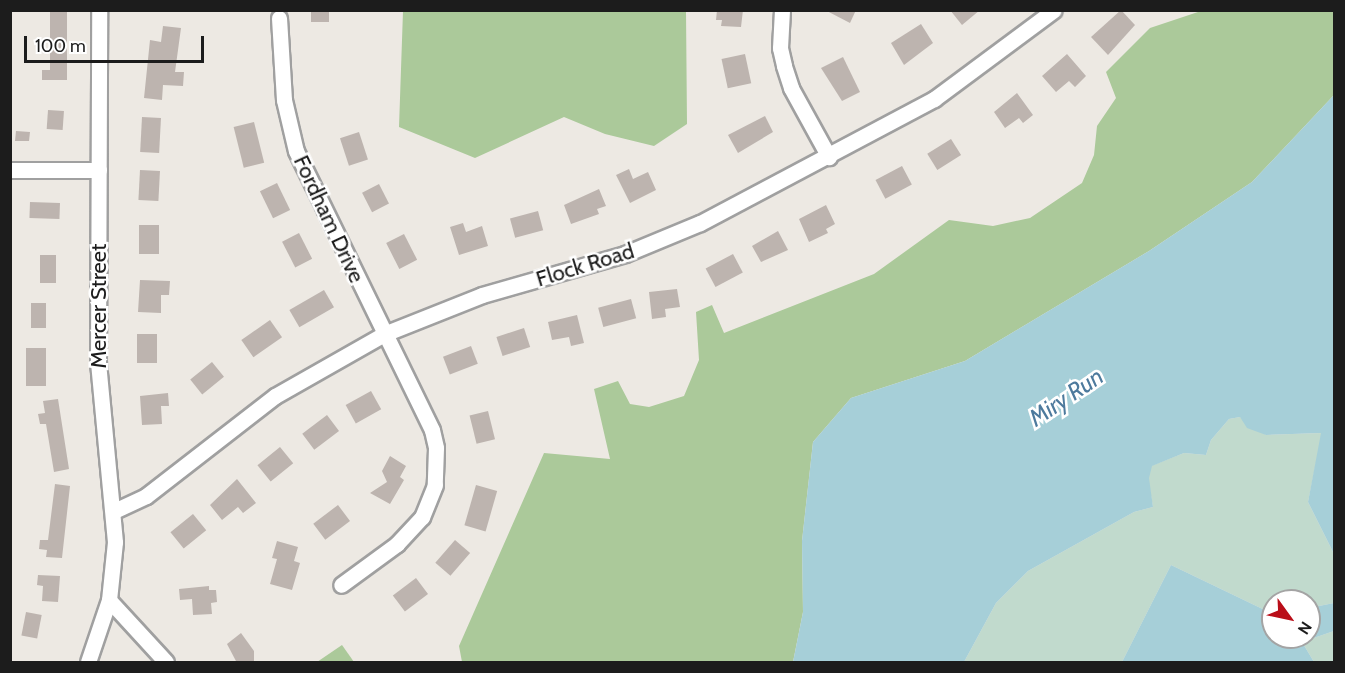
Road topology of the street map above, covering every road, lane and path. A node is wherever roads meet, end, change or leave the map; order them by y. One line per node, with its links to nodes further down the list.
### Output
1 (99, 10): 7 (street, Mercer Street)
2 (782, 10): 5 (street)
3 (1054, 10): 5 (street, Flock Road)
4 (279, 18): 8 (street, Fordham Drive)
5 (829, 157): 8 (street, Flock Road)
6 (10, 170): 7 (street)
7 (99, 170): 9 (street, Mercer Street)
8 (384, 334): 9 (street, Flock Road); 10 (street, Fordham Drive)
9 (114, 511): 11 (street, Mercer Street)
10 (341, 585)
11 (109, 600): 12 (street, Mercer Street); 13 (street)
12 (88, 663)
13 (166, 663)

